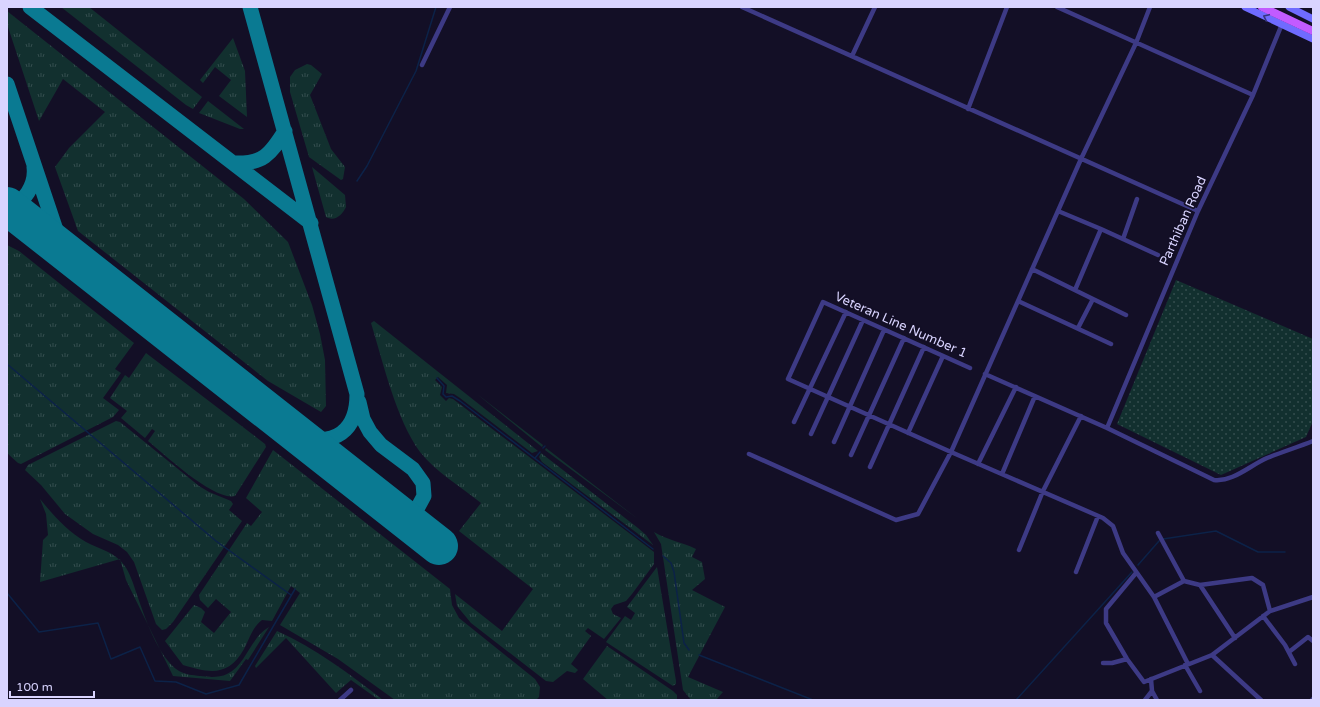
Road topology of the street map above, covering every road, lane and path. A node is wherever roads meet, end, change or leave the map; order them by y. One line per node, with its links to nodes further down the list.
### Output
1 (450, 7): 18 (street)
2 (742, 7): 17 (street)
3 (875, 7): 17 (street)
4 (1008, 7): 20 (street)
5 (1057, 7): 16 (street)
6 (1150, 7): 16 (street)
7 (1245, 7): 12 (street, one-way to 7)
8 (1262, 7): 14 (main road)
9 (1275, 7): 13 (main road)
10 (1289, 7): 11 (street)
11 (1313, 19)
12 (1282, 24): 15 (street); 19 (street, Parthiban Road)
13 (1313, 25)
14 (1313, 30)
15 (1313, 39)
16 (1136, 43): 19 (street); 21 (street)
17 (852, 56): 20 (street)
18 (422, 65)
19 (1253, 95): 24 (street, Parthiban Road)
20 (968, 109): 21 (street)
21 (1081, 160): 23 (street); 24 (street)
22 (1137, 199): 26 (street)
23 (1058, 211): 25 (street); 28 (street)
24 (1198, 211): 52 (street, Parthiban Road)
25 (1101, 229): 26 (street); 29 (street)
26 (1123, 239): 27 (street)
27 (1158, 255)
28 (1032, 269): 29 (street); 31 (street)
29 (1075, 290): 30 (street)
30 (1093, 299): 33 (street); 35 (street)
31 (1018, 301): 35 (street); 42 (street)
32 (846, 312): 34 (street, Veteran Line Number 1); 44 (street); 44 (street, Veteran Line Number 1)
33 (1126, 315)
34 (863, 320): 36 (street, Veteran Line Number 1); 46 (street)
35 (1078, 328): 38 (street)
36 (884, 330): 37 (street, Veteran Line Number 1); 47 (street)
37 (904, 338): 39 (street, Veteran Line Number 1); 48 (street)
38 (1111, 344)
39 (924, 347): 40 (street, Veteran Line Number 1); 51 (street)
40 (943, 356): 41 (street, Veteran Line Number 1); 53 (street)
41 (970, 368)
42 (985, 374): 43 (street); 57 (street)
43 (1016, 387): 45 (street); 60 (street)
44 (809, 388): 46 (street); 50 (street)
45 (1035, 396): 49 (street); 62 (street)
46 (829, 397): 47 (street); 54 (street)
47 (850, 406): 48 (street); 56 (street)
48 (869, 416): 51 (street); 59 (street)
49 (1081, 416): 52 (street); 63 (street)
50 (794, 422)
51 (889, 424): 53 (street); 61 (street)
52 (1108, 428): 55 (street)
53 (908, 433): 57 (street)
54 (811, 434)
55 (1313, 441)
56 (834, 442)
57 (951, 452): 58 (street); 60 (street)
58 (749, 454)
59 (851, 455)
60 (978, 464): 62 (street)
61 (870, 467)
62 (1002, 474): 63 (street)
63 (1043, 491): 64 (street); 66 (street)
64 (1098, 516): 67 (street); 68 (street)
65 (1158, 533): 69 (street)
66 (1019, 550)
67 (1076, 572)
68 (1136, 573): 71 (street); 79 (street)
69 (1184, 581): 70 (street); 71 (street)
70 (1200, 585): 73 (street); 75 (street)
71 (1154, 597): 81 (street)
72 (1313, 597): 73 (street)
73 (1270, 611): 74 (street)
74 (1263, 616): 75 (street); 77 (street)
75 (1235, 638): 78 (street)
76 (1313, 641): 77 (street)
77 (1289, 652): 82 (street)
78 (1212, 655): 81 (street); 90 (street)
79 (1127, 659): 80 (street); 83 (street)
80 (1103, 663)
81 (1186, 664): 83 (street); 86 (street)
82 (1295, 664)
83 (1150, 679): 85 (street)
84 (351, 690): 87 (street)
85 (1152, 691): 88 (street); 89 (street)
86 (1200, 691)
87 (340, 700)
88 (1145, 700)
89 (1157, 700)
90 (1261, 700)

